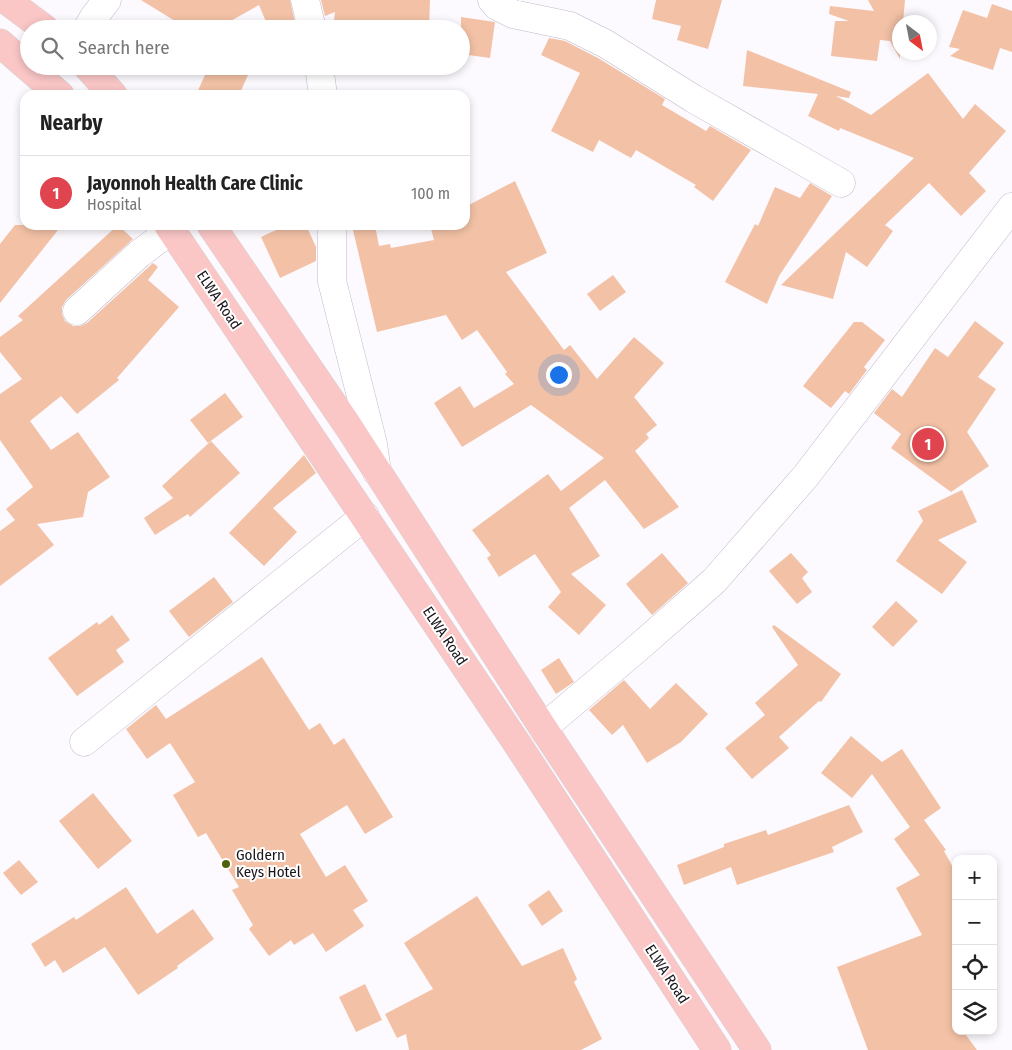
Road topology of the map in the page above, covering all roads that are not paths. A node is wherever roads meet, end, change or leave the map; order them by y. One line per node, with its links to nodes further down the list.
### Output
1 (6, 0): 5 (main road)
2 (107, 0): 6 (street)
3 (305, 0): 7 (street)
4 (492, 0): 16 (street)
5 (33, 20)
6 (94, 20)
7 (310, 20)
8 (0, 43): 9 (main road)
9 (20, 60)
10 (37, 75): 13 (main road)
11 (95, 75): 14 (main road)
12 (320, 75): 15 (street)
13 (54, 90)
14 (109, 90)
15 (322, 90)
16 (841, 182)
17 (1012, 207): 25 (street)
18 (167, 230): 22 (street)
19 (172, 230): 24 (main road, ELWA Road)
20 (214, 230): 23 (main road)
21 (332, 230): 23 (street)
22 (76, 311)
23 (377, 472): 25 (main road)
24 (365, 516): 26 (street); 27 (main road, ELWA Road)
25 (543, 728): 28 (main road)
26 (84, 742)
27 (717, 1050)
28 (757, 1050)

